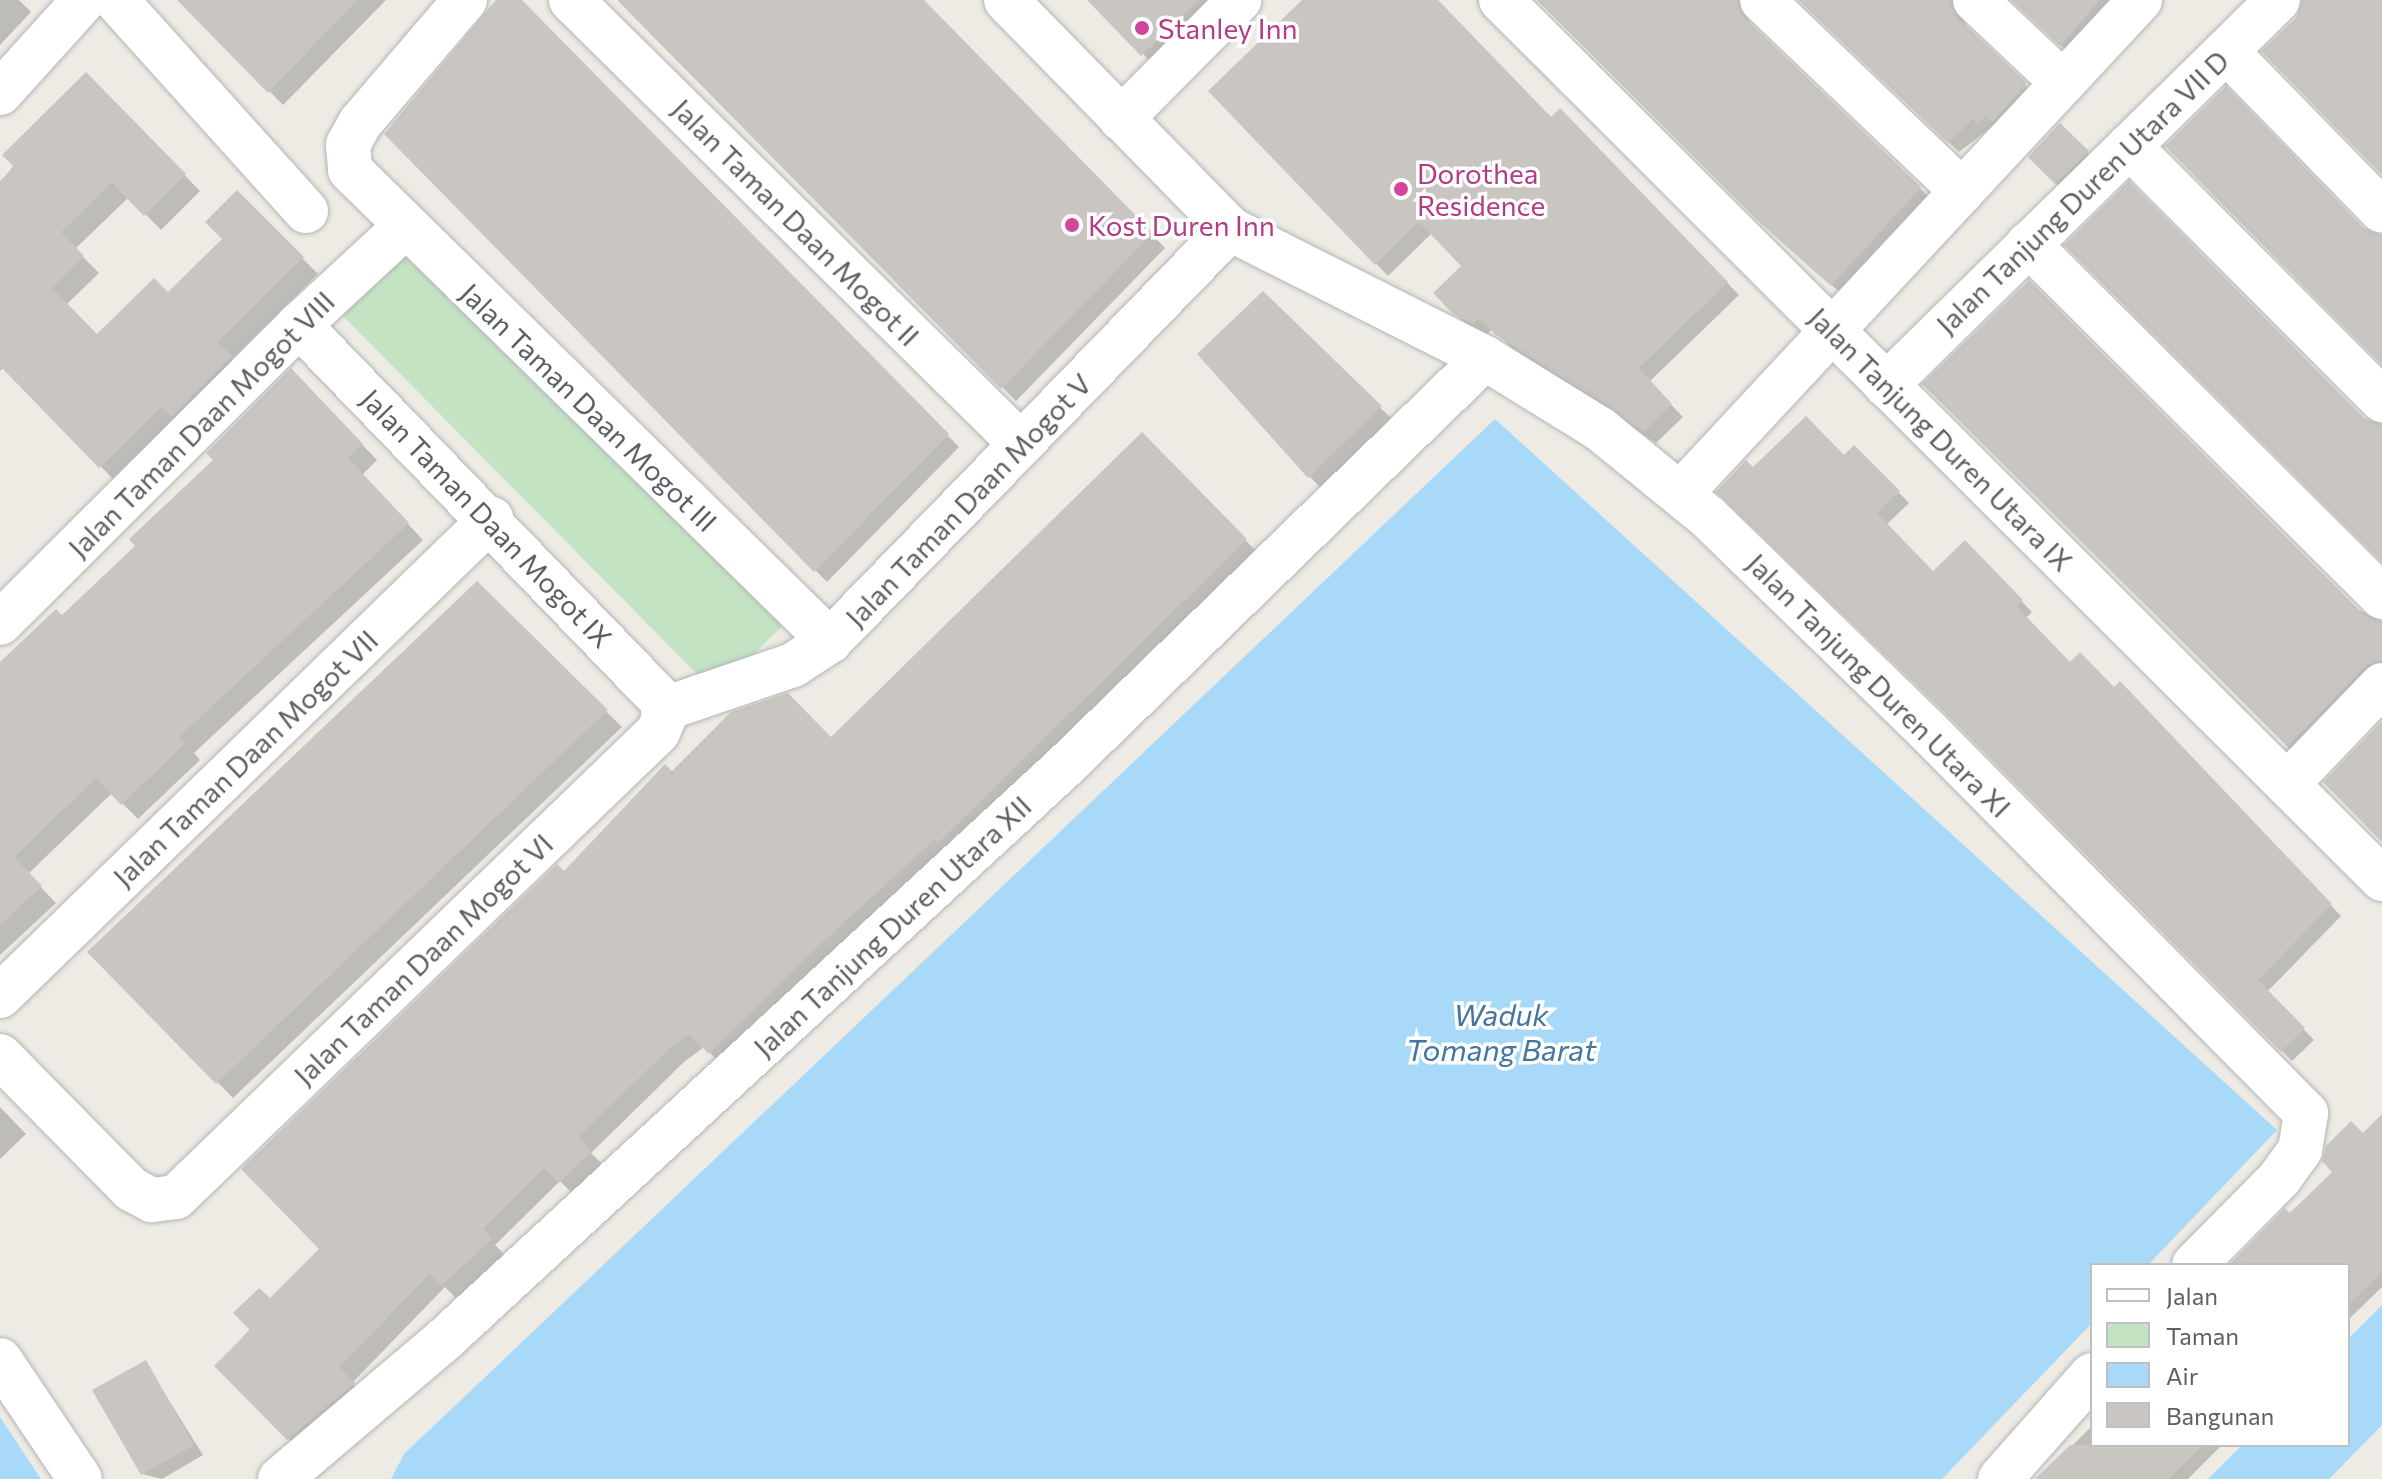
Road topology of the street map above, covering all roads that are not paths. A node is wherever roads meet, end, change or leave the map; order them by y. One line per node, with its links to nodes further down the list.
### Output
1 (84, 0): 14 (street)
2 (116, 0): 18 (street)
3 (465, 0): 20 (street, Jalan Taman Daan Mogot III)
4 (571, 0): 28 (street, Jalan Taman Daan Mogot II)
5 (1006, 0): 15 (street, Jalan Tanjung Duren Utara XI)
6 (1239, 0): 15 (street)
7 (1501, 0): 24 (street, Jalan Tanjung Duren Utara IX)
8 (1762, 0): 17 (street)
9 (1975, 0): 13 (street)
10 (2140, 0): 13 (street)
11 (2278, 0): 12 (street, Jalan Tanjung Duren Utara VII D)
12 (2226, 51): 16 (street, Jalan Tanjung Duren Utara VII D); 19 (street)
13 (2063, 83): 17 (street)
14 (0, 93)
15 (1121, 119): 21 (street, Jalan Tanjung Duren Utara XI)
16 (2129, 146): 22 (street, Jalan Tanjung Duren Utara VII D); 27 (street)
17 (1962, 191): 24 (street)
18 (306, 211)
19 (2382, 211)
20 (405, 227): 23 (street, Jalan Taman Daan Mogot VIII); 33 (street, Jalan Taman Daan Mogot III)
21 (1230, 229): 25 (street, Jalan Tanjung Duren Utara XI); 28 (street, Jalan Taman Daan Mogot V)
22 (2028, 244): 26 (street, Jalan Tanjung Duren Utara VII D); 31 (street)
23 (299, 325): 30 (street, Jalan Taman Daan Mogot IX); 32 (street, Jalan Taman Daan Mogot VIII)
24 (1832, 330): 26 (street, Jalan Tanjung Duren Utara IX); 29 (street)
25 (1485, 358): 29 (street, Jalan Tanjung Duren Utara XI); 43 (street, Jalan Tanjung Duren Utara XII)
26 (1886, 385): 36 (street, Jalan Tanjung Duren Utara IX)
27 (2382, 400)
28 (1021, 444): 33 (street, Jalan Taman Daan Mogot V)
29 (1680, 494): 40 (street, Jalan Tanjung Duren Utara XI)
30 (491, 519): 35 (street, Jalan Taman Daan Mogot IX); 38 (street, Jalan Taman Daan Mogot VII)
31 (2382, 597)
32 (0, 623)
33 (830, 641): 35 (street, Jalan Taman Daan Mogot V)
34 (2382, 685): 36 (street)
35 (664, 713): 39 (street, Jalan Taman Daan Mogot VI)
36 (2287, 784): 37 (street, Jalan Tanjung Duren Utara IX)
37 (2382, 879)
38 (0, 996)
39 (0, 1056)
40 (2196, 1263)
41 (0, 1360): 44 (street)
42 (2090, 1377): 45 (street)
43 (278, 1478)
44 (80, 1479)
45 (2000, 1479)

